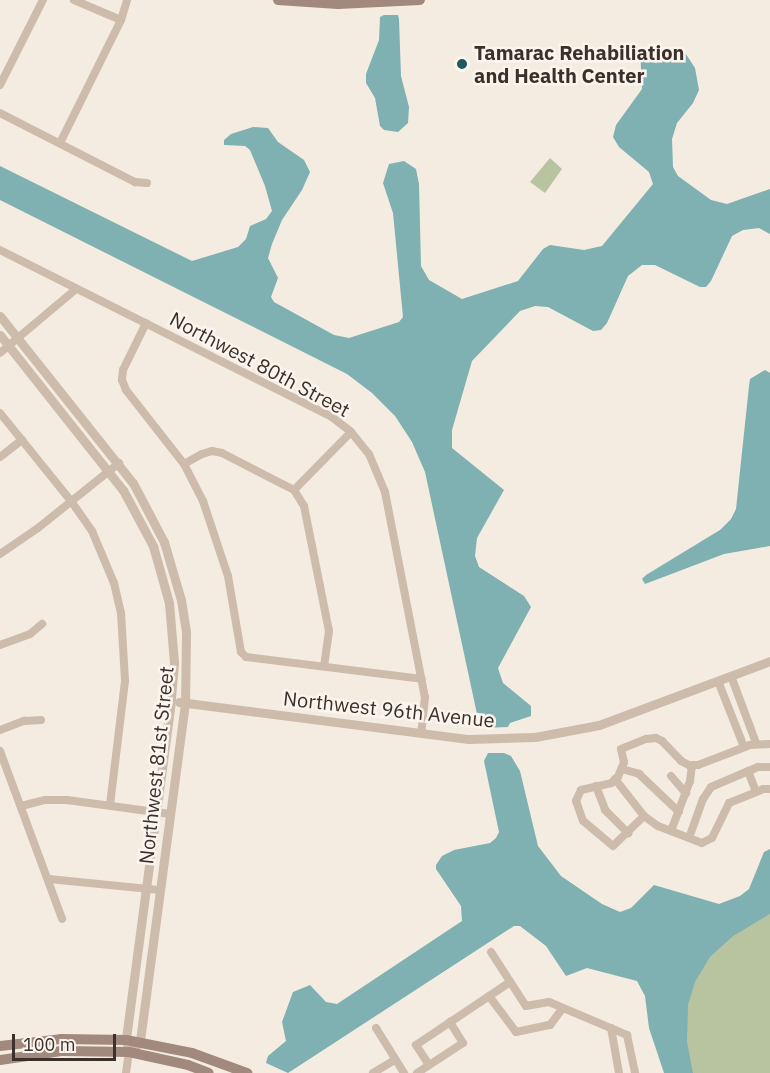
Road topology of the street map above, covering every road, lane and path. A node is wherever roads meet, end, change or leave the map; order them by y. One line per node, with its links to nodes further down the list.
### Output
1 (43, 0): 7 (street)
2 (74, 0): 6 (street)
3 (127, 0): 6 (street)
4 (278, 0): 5 (main road)
5 (420, 0)
6 (120, 20): 9 (street)
7 (0, 85)
8 (0, 113): 9 (street)
9 (60, 143): 10 (street)
10 (147, 183)
11 (0, 250): 12 (street, Northwest 80th Street)
12 (76, 289): 14 (street, Northwest 80th Street); 16 (street)
13 (0, 316): 16 (street, Northwest 81st Street)
14 (146, 323): 20 (street, Northwest 80th Street); 24 (street)
15 (0, 335): 17 (street, Northwest 81st Street)
16 (18, 338): 17 (street); 23 (street, Northwest 81st Street)
17 (9, 346): 18 (street); 25 (street, Northwest 81st Street)
18 (0, 353)
19 (0, 413): 21 (street)
20 (351, 432): 26 (street); 34 (street, Northwest 80th Street)
21 (22, 440): 22 (street); 27 (street)
22 (0, 457)
23 (119, 463): 25 (street); 37 (street, Northwest 81st Street)
24 (184, 464): 26 (street); 32 (street)
25 (109, 471): 27 (street); 36 (street, Northwest 81st Street)
26 (294, 490): 32 (street)
27 (71, 501): 28 (street); 57 (street)
28 (0, 554)
29 (42, 624): 30 (street)
30 (0, 645)
31 (770, 661): 33 (street, Northwest 96th Avenue)
32 (324, 666): 34 (street)
33 (731, 676): 35 (street, Northwest 96th Avenue); 38 (street)
34 (422, 679): 42 (street, Northwest 80th Street)
35 (718, 681): 40 (street); 42 (street, Northwest 96th Avenue)
36 (171, 701): 37 (street, Northwest 96th Avenue); 59 (street, Northwest 81st Street)
37 (185, 703): 42 (street, Northwest 96th Avenue); 61 (street, Northwest 81st Street)
38 (747, 719): 40 (street); 43 (street)
39 (41, 720): 41 (street)
40 (735, 723): 45 (street)
41 (0, 730)
42 (421, 733)
43 (756, 744): 44 (street); 45 (street)
44 (770, 744)
45 (744, 747): 47 (street)
46 (0, 751): 58 (street)
47 (692, 765): 49 (street); 56 (street)
48 (770, 767): 50 (street)
49 (622, 769): 52 (street); 60 (street)
50 (748, 771): 55 (street); 65 (street)
51 (671, 776): 56 (street)
52 (615, 779): 53 (street); 62 (street)
53 (596, 786): 64 (street); 64 (street)
54 (770, 789): 55 (street)
55 (756, 792): 65 (street)
56 (686, 793): 60 (street)
57 (110, 805): 58 (street); 59 (street)
58 (21, 806): 66 (street)
59 (157, 812): 61 (street); 67 (street, Northwest 81st Street)
60 (678, 812): 63 (street)
61 (170, 814): 68 (street, Northwest 81st Street)
62 (644, 816): 63 (street); 64 (street)
63 (671, 831): 65 (street)
64 (628, 833)
65 (689, 838)
66 (49, 879): 67 (street); 69 (street)
67 (147, 889): 68 (street); 77 (street, Northwest 81st Street)
68 (160, 890): 78 (street, Northwest 81st Street)
69 (62, 919)
70 (491, 952): 71 (street)
71 (510, 982): 72 (street); 73 (street)
72 (489, 996): 73 (street); 74 (street)
73 (563, 1008): 76 (street)
74 (450, 1022): 83 (street); 83 (street)
75 (376, 1028): 82 (street)
76 (611, 1028): 90 (street); 91 (street)
77 (126, 1040): 78 (main road); 79 (main road); 80 (street, Northwest 81st Street)
78 (140, 1042): 80 (street); 86 (main road)
79 (0, 1047)
80 (129, 1052): 81 (main road); 84 (street, Northwest 81st Street); 85 (main road)
81 (0, 1060)
82 (395, 1060): 87 (street); 88 (street)
83 (429, 1065): 89 (street)
84 (126, 1073)
85 (209, 1073)
86 (247, 1073)
87 (373, 1073)
88 (404, 1073)
89 (417, 1073)
90 (619, 1073)
91 (635, 1073)

